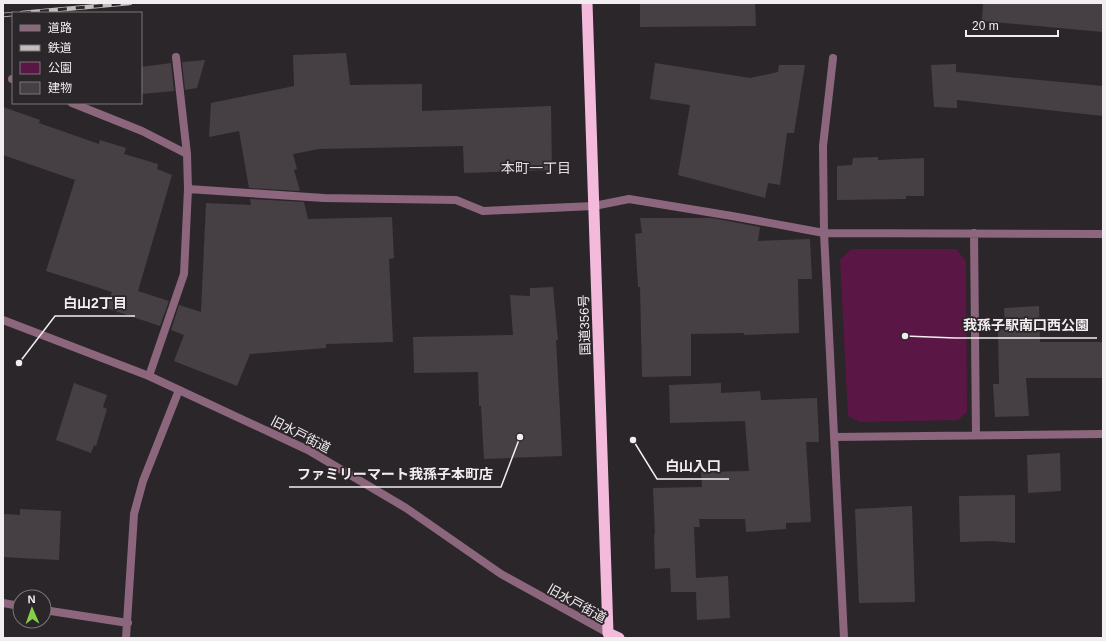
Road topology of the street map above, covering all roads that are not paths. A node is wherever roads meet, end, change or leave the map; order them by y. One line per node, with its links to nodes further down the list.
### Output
1 (587, 3): 7 (highway, 国道356号)
2 (176, 57): 5 (street)
3 (833, 58): 8 (street)
4 (74, 104): 5 (street)
5 (187, 154): 6 (street)
6 (188, 189): 7 (street); 12 (street)
7 (594, 206): 8 (street); 19 (highway, 国道356号)
8 (824, 233): 9 (street); 16 (street)
9 (974, 233): 10 (street); 15 (street)
10 (1103, 234)
11 (3, 320): 12 (street, 旧水戸街道)
12 (150, 376): 13 (street, 旧水戸街道)
13 (179, 390): 18 (street); 19 (street, 旧水戸街道)
14 (1103, 434): 15 (street)
15 (976, 435): 16 (street)
16 (834, 437): 22 (street)
17 (52, 611): 18 (street)
18 (128, 623): 20 (street)
19 (608, 633): 21 (highway)
20 (126, 638)
21 (619, 638)
22 (844, 638)

